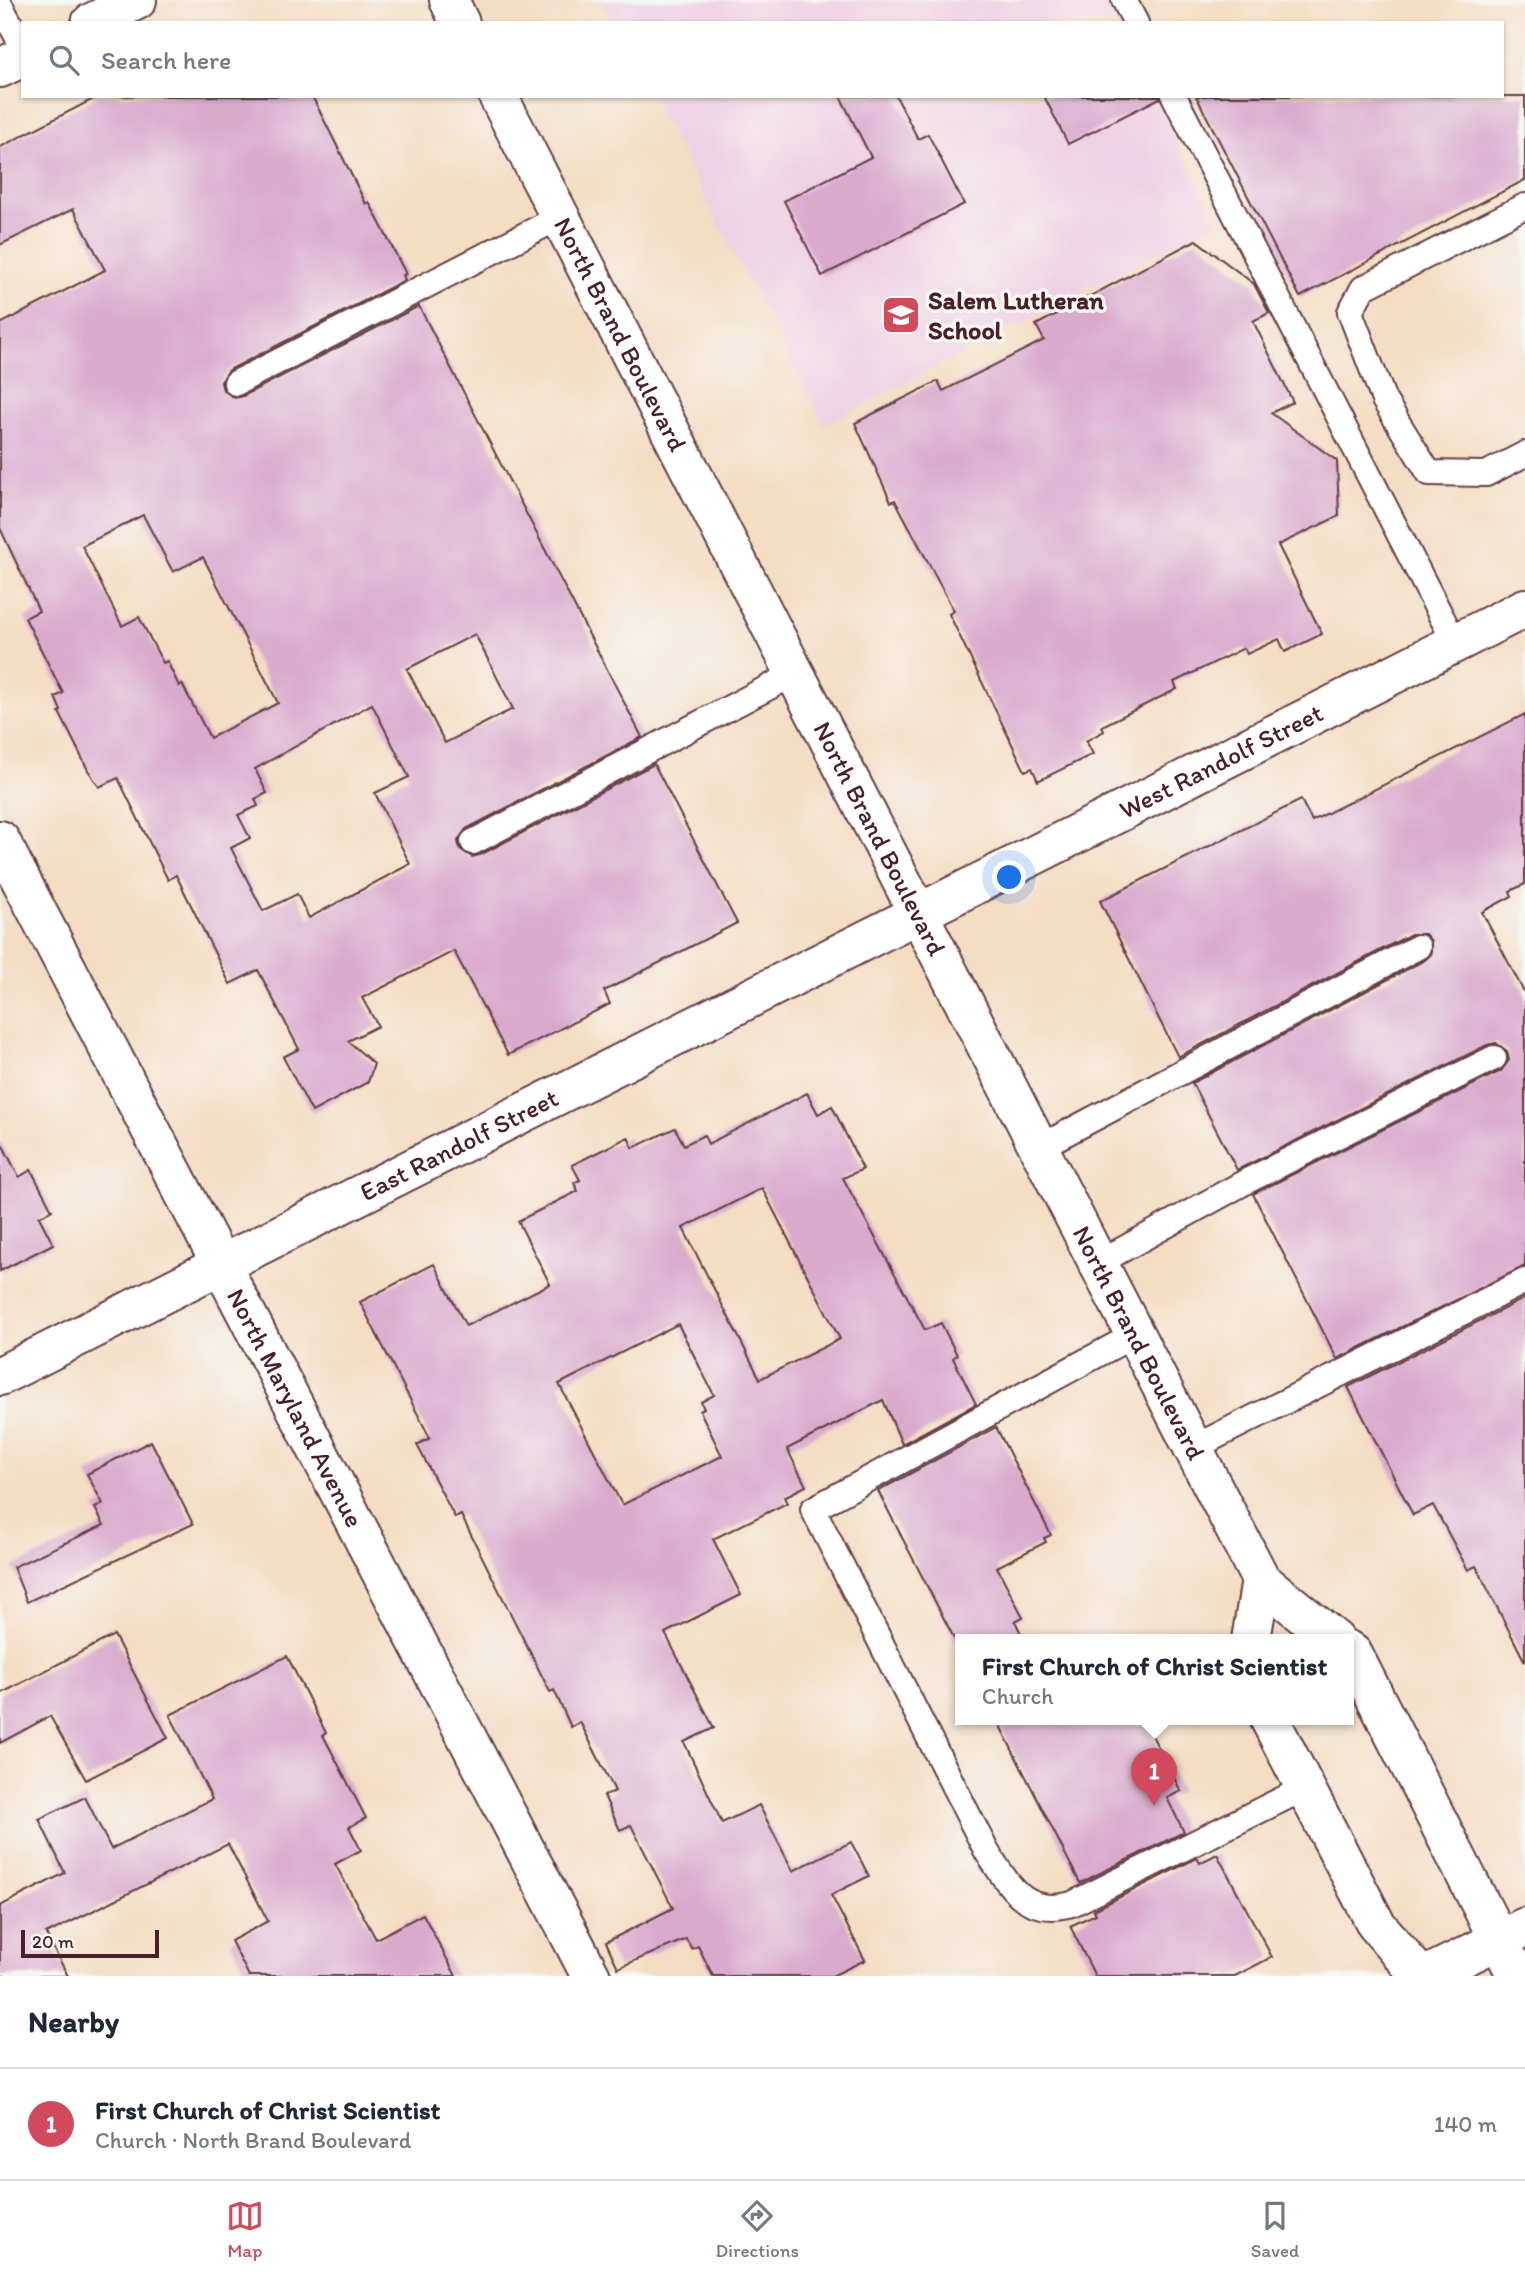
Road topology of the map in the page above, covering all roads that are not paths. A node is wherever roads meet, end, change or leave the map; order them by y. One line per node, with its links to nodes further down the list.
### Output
1 (137, 0): 5 (street)
2 (449, 0): 6 (street)
3 (1124, 0): 7 (lane)
4 (0, 5): 8 (lane)
5 (95, 21)
6 (459, 21)
7 (1135, 21)
8 (21, 43)
9 (21, 58): 10 (street)
10 (0, 68)
11 (499, 98): 14 (street, North Brand Boulevard)
12 (1175, 98): 18 (lane)
13 (1525, 206): 16 (lane)
14 (560, 216): 15 (lane); 19 (street, North Brand Boulevard)
15 (236, 383)
16 (1525, 454)
17 (1525, 608): 18 (street, West Randolf Street)
18 (1455, 643): 22 (street, West Randolf Street)
19 (794, 674): 21 (lane); 22 (street, North Brand Boulevard)
20 (0, 840): 27 (street, North Maryland Avenue)
21 (473, 842)
22 (918, 915): 25 (street, North Brand Boulevard); 27 (street, East Randolf Street)
23 (1418, 947): 25 (lane)
24 (1494, 1058): 26 (lane)
25 (1038, 1148): 26 (street, North Brand Boulevard)
26 (1098, 1263): 29 (street, North Brand Boulevard)
27 (222, 1264): 30 (street, East Randolf Street); 39 (street, North Maryland Avenue)
28 (1525, 1281): 31 (lane)
29 (1134, 1335): 31 (street, North Brand Boulevard); 37 (lane)
30 (0, 1376)
31 (1193, 1448): 32 (street, North Brand Boulevard)
32 (1261, 1580): 33 (street); 34 (street, North Brand Boulevard)
33 (1252, 1634)
34 (1328, 1634)
35 (1354, 1656): 38 (street)
36 (1273, 1725): 37 (street)
37 (1306, 1788): 40 (street)
38 (1511, 1933): 40 (street); 41 (street)
39 (591, 1976)
40 (1422, 1976)
41 (1517, 1976)

